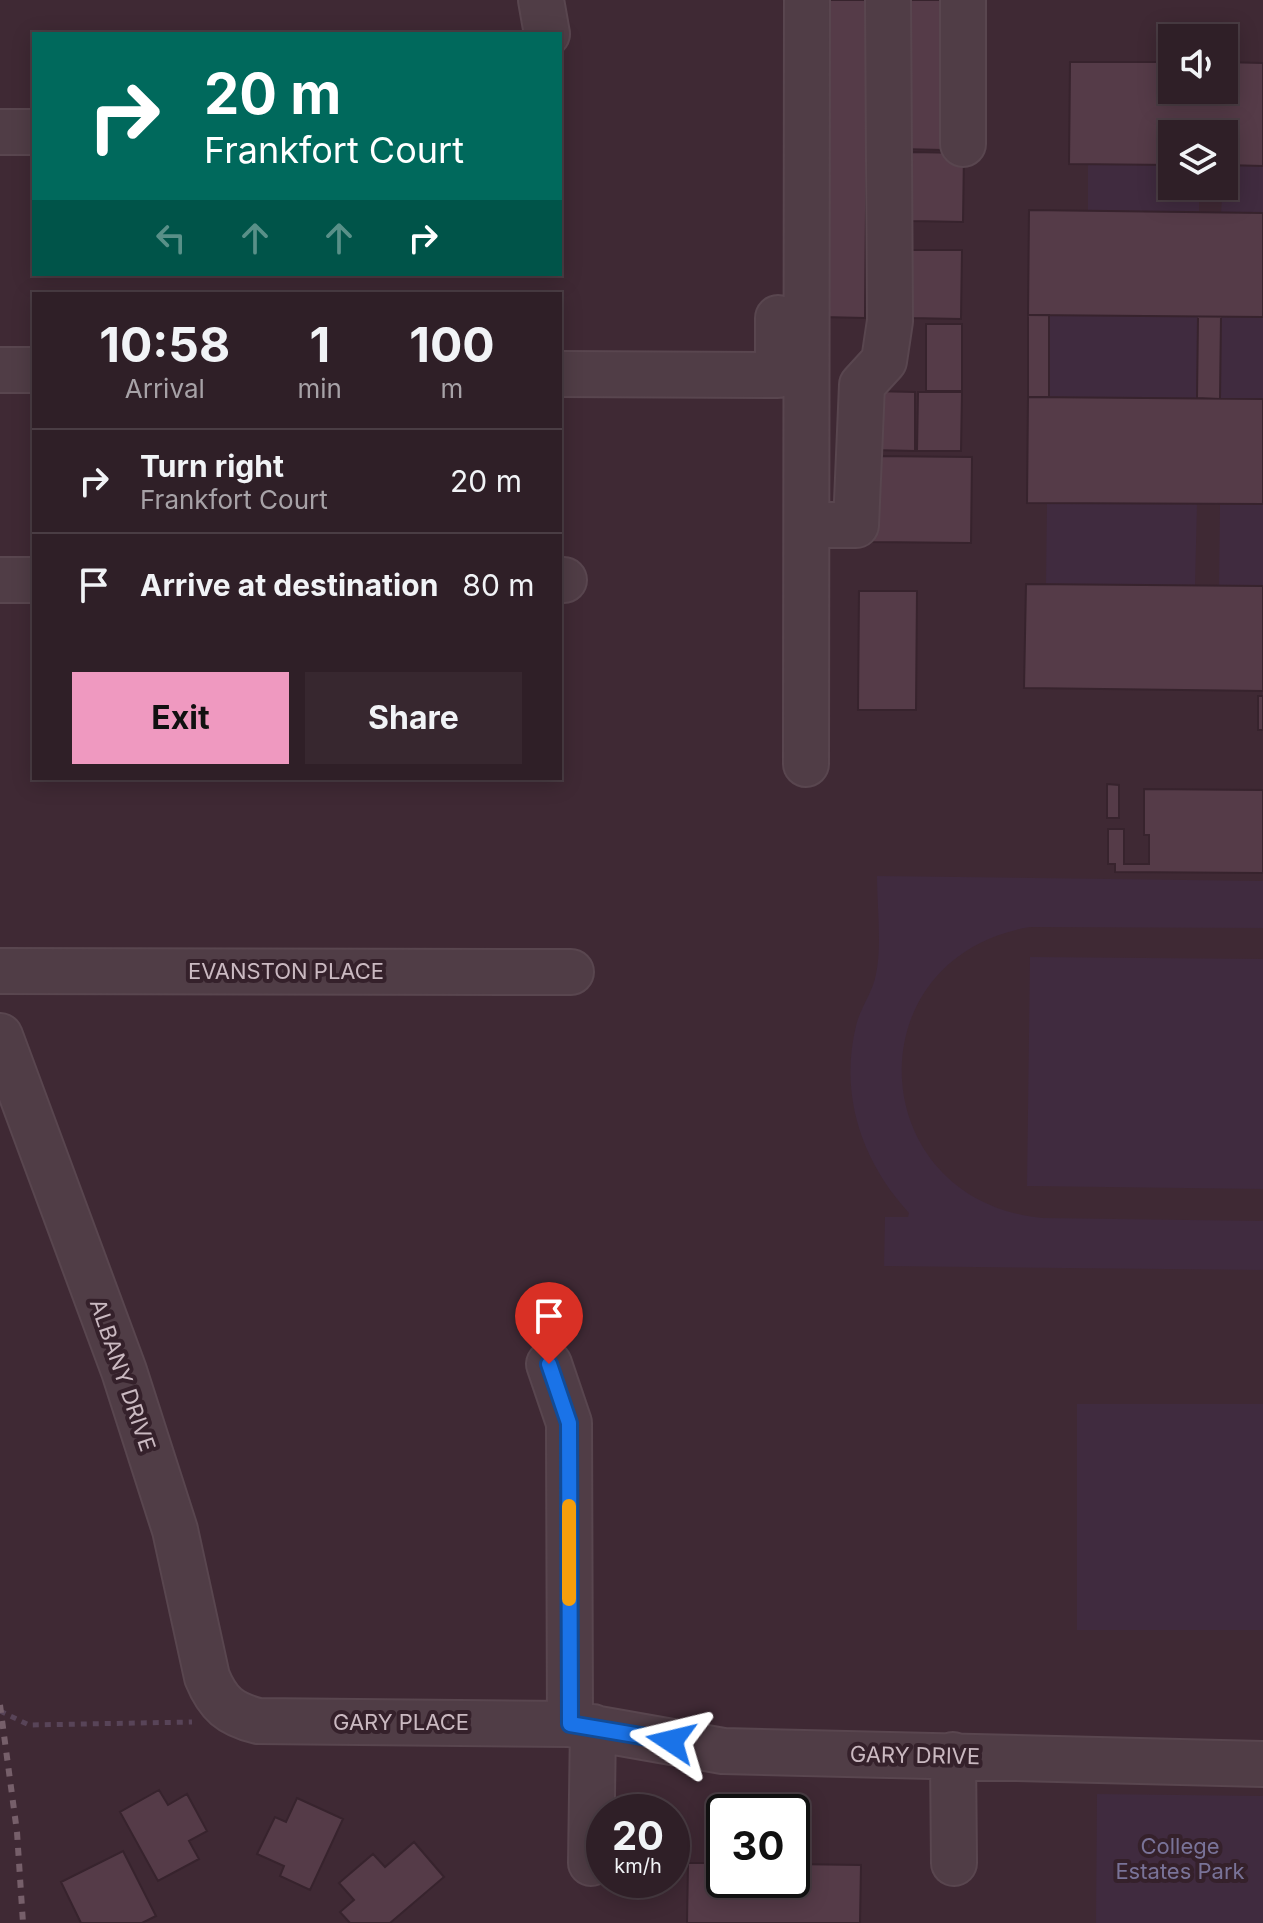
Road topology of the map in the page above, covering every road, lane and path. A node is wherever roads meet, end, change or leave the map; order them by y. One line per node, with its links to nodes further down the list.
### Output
1 (541, 0): 6 (street)
2 (777, 0): 12 (street)
3 (807, 0): 13 (street)
4 (888, 0): 13 (street)
5 (963, 0): 9 (street)
6 (547, 32)
7 (0, 132): 8 (street)
8 (32, 132)
9 (963, 144)
10 (0, 370): 11 (street)
11 (32, 370)
12 (562, 374)
13 (807, 525): 16 (street)
14 (0, 580): 15 (street)
15 (32, 580)
16 (806, 764)
17 (0, 971): 18 (street, EVANSTON PLACE)
18 (571, 972)
19 (0, 1036): 22 (street, ALBANY DRIVE)
20 (549, 1364): 23 (street)
21 (0, 1711): 22 (path)
22 (234, 1715): 23 (street, GARY PLACE)
23 (581, 1725): 24 (street, GARY DRIVE); 26 (street)
24 (953, 1755): 25 (street, GARY DRIVE); 27 (street)
25 (1263, 1764)
26 (586, 1794)
27 (954, 1863)

